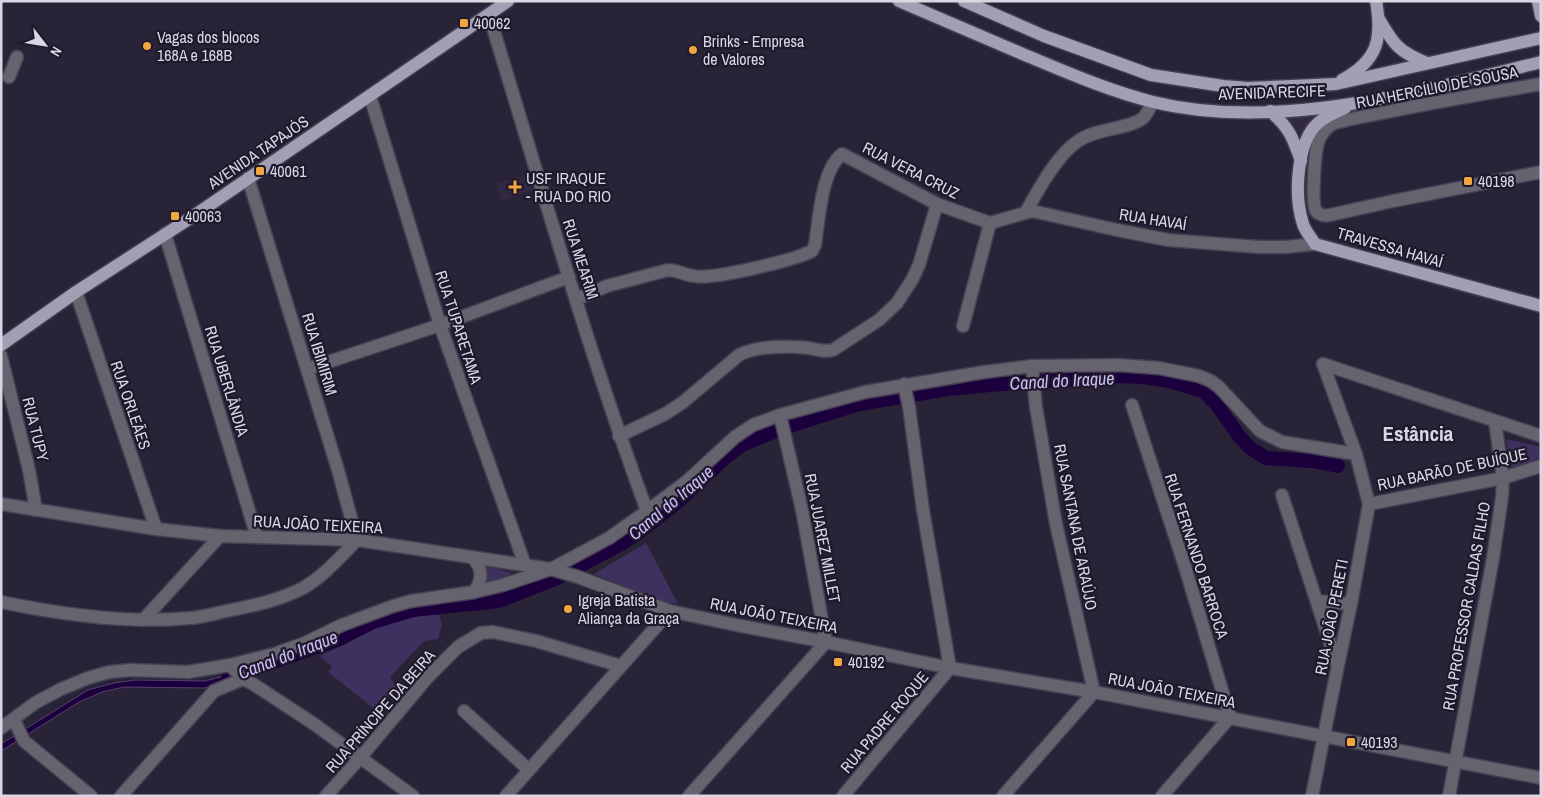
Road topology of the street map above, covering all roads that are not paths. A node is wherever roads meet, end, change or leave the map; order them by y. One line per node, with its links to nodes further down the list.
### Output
1 (508, 1): 6 (main road, AVENIDA TAPAJÓS)
2 (899, 1): 17 (main road, AVENIDA RECIFE)
3 (964, 1): 14 (main road, AVENIDA RECIFE)
4 (1376, 1): 8 (main road)
5 (1538, 1): 7 (main road)
6 (489, 15): 16 (main road, AVENIDA TAPAJÓS); 28 (street, RUA MEARIM)
7 (1541, 16)
8 (1379, 19): 12 (main road); 14 (main road)
9 (1541, 38): 12 (main road, AVENIDA RECIFE)
10 (17, 57): 13 (street)
11 (1541, 62): 18 (main road, AVENIDA RECIFE)
12 (1429, 63): 14 (main road, AVENIDA RECIFE)
13 (9, 77)
14 (1336, 84)
15 (1541, 84): 21 (street, RUA HERCÍLIO DE SOUSA)
16 (370, 96): 22 (main road, AVENIDA TAPAJÓS); 32 (street, RUA TUPARETAMA)
17 (1152, 102): 19 (main road, AVENIDA RECIFE); 24 (street)
18 (1354, 103): 19 (main road, AVENIDA RECIFE); 20 (main road, TRAVESSA HAVAÍ)
19 (1270, 111): 20 (main road, TRAVESSA HAVAÍ)
20 (1301, 160): 27 (main road, TRAVESSA HAVAÍ)
21 (1541, 172)
22 (248, 178): 26 (main road, AVENIDA TAPAJÓS); 36 (street, RUA IBIMIRIM)
23 (937, 204): 25 (street, RUA VERA CRUZ); 30 (street, RUA VERA CRUZ); 42 (street)
24 (1026, 212): 25 (street, RUA HAVAÍ); 27 (street, RUA HAVAÍ)
25 (990, 223): 33 (street)
26 (165, 234): 29 (main road, AVENIDA TAPAJÓS); 54 (street, RUA UBERLÂNDIA)
27 (1314, 244): 31 (main road, TRAVESSA HAVAÍ)
28 (569, 278): 30 (street, RUA MEARIM); 32 (street)
29 (76, 292): 34 (main road, AVENIDA TAPAJÓS); 52 (street, RUA ORLEÃES)
30 (576, 299): 42 (street, RUA MEARIM)
31 (1541, 306)
32 (440, 325): 36 (street); 57 (street, RUA TUPARETAMA)
33 (963, 326)
34 (1, 345)
35 (1, 356): 50 (street, RUA TUPY)
36 (307, 369): 55 (street, RUA IBIMIRIM)
37 (1032, 370): 38 (street); 44 (street); 71 (street, RUA SANTANA DE ARAÚJO)
38 (905, 388): 40 (street); 69 (street)
39 (1132, 405): 73 (street, RUA FERNANDO BARROCA)
40 (781, 418): 51 (street); 65 (street, RUA JUAREZ MILLET)
41 (1495, 422): 43 (street); 44 (street); 46 (street, RUA PROFESSOR CALDAS FILHO)
42 (620, 436): 51 (street, RUA MEARIM)
43 (1541, 436)
44 (1356, 454): 49 (street)
45 (1541, 466): 46 (street, RUA BARÃO DE BUÍQUE)
46 (1504, 478): 49 (street, RUA BARÃO DE BUÍQUE); 78 (street, RUA PROFESSOR CALDAS FILHO)
47 (1282, 495): 61 (street)
48 (1, 504): 50 (street, RUA JOÃO TEIXEIRA)
49 (1369, 504): 62 (street, RUA JOÃO PERETI)
50 (36, 510): 52 (street, RUA JOÃO TEIXEIRA)
51 (647, 511): 58 (street)
52 (156, 529): 53 (street, RUA JOÃO TEIXEIRA)
53 (220, 536): 54 (street, RUA JOÃO TEIXEIRA); 64 (street)
54 (257, 537): 55 (street, RUA JOÃO TEIXEIRA)
55 (357, 540): 56 (street, RUA JOÃO TEIXEIRA); 64 (street)
56 (472, 557): 57 (street, RUA JOÃO TEIXEIRA); 59 (street)
57 (525, 566): 58 (street, RUA JOÃO TEIXEIRA)
58 (551, 570): 59 (street); 63 (street, RUA JOÃO TEIXEIRA)
59 (474, 592): 66 (street)
60 (1, 602): 64 (street)
61 (1317, 602): 62 (street); 67 (street)
62 (1351, 604): 67 (street, RUA JOÃO PERETI)
63 (670, 611): 65 (street, RUA JOÃO TEIXEIRA); 68 (street)
64 (143, 620)
65 (826, 642): 69 (street, RUA JOÃO TEIXEIRA); 86 (street)
66 (230, 665): 70 (street); 74 (street)
67 (1338, 665): 76 (street, RUA JOÃO PERETI)
68 (621, 666): 77 (street, RUA PRÍNCIPE DA BEIRA); 79 (street)
69 (950, 668): 71 (street, RUA JOÃO TEIXEIRA); 87 (street, RUA PADRE ROQUE)
70 (248, 682): 77 (street); 82 (street)
71 (1094, 692): 73 (street, RUA JOÃO TEIXEIRA); 88 (street)
72 (464, 711): 79 (street)
73 (1230, 717): 76 (street, RUA JOÃO TEIXEIRA); 89 (street)
74 (16, 724): 75 (street); 81 (street)
75 (1, 728)
76 (1324, 736): 78 (street, RUA JOÃO TEIXEIRA); 90 (street, RUA JOÃO PERETI)
77 (360, 758): 83 (street, RUA PRÍNCIPE DA BEIRA); 84 (street)
78 (1456, 760): 80 (street, RUA JOÃO TEIXEIRA); 91 (street, RUA PROFESSOR CALDAS FILHO)
79 (529, 770): 85 (street)
80 (1541, 778)
81 (91, 796)
82 (121, 796)
83 (326, 796)
84 (413, 796)
85 (506, 796)
86 (689, 796)
87 (843, 796)
88 (1003, 796)
89 (1162, 796)
90 (1312, 796)
91 (1449, 796)

